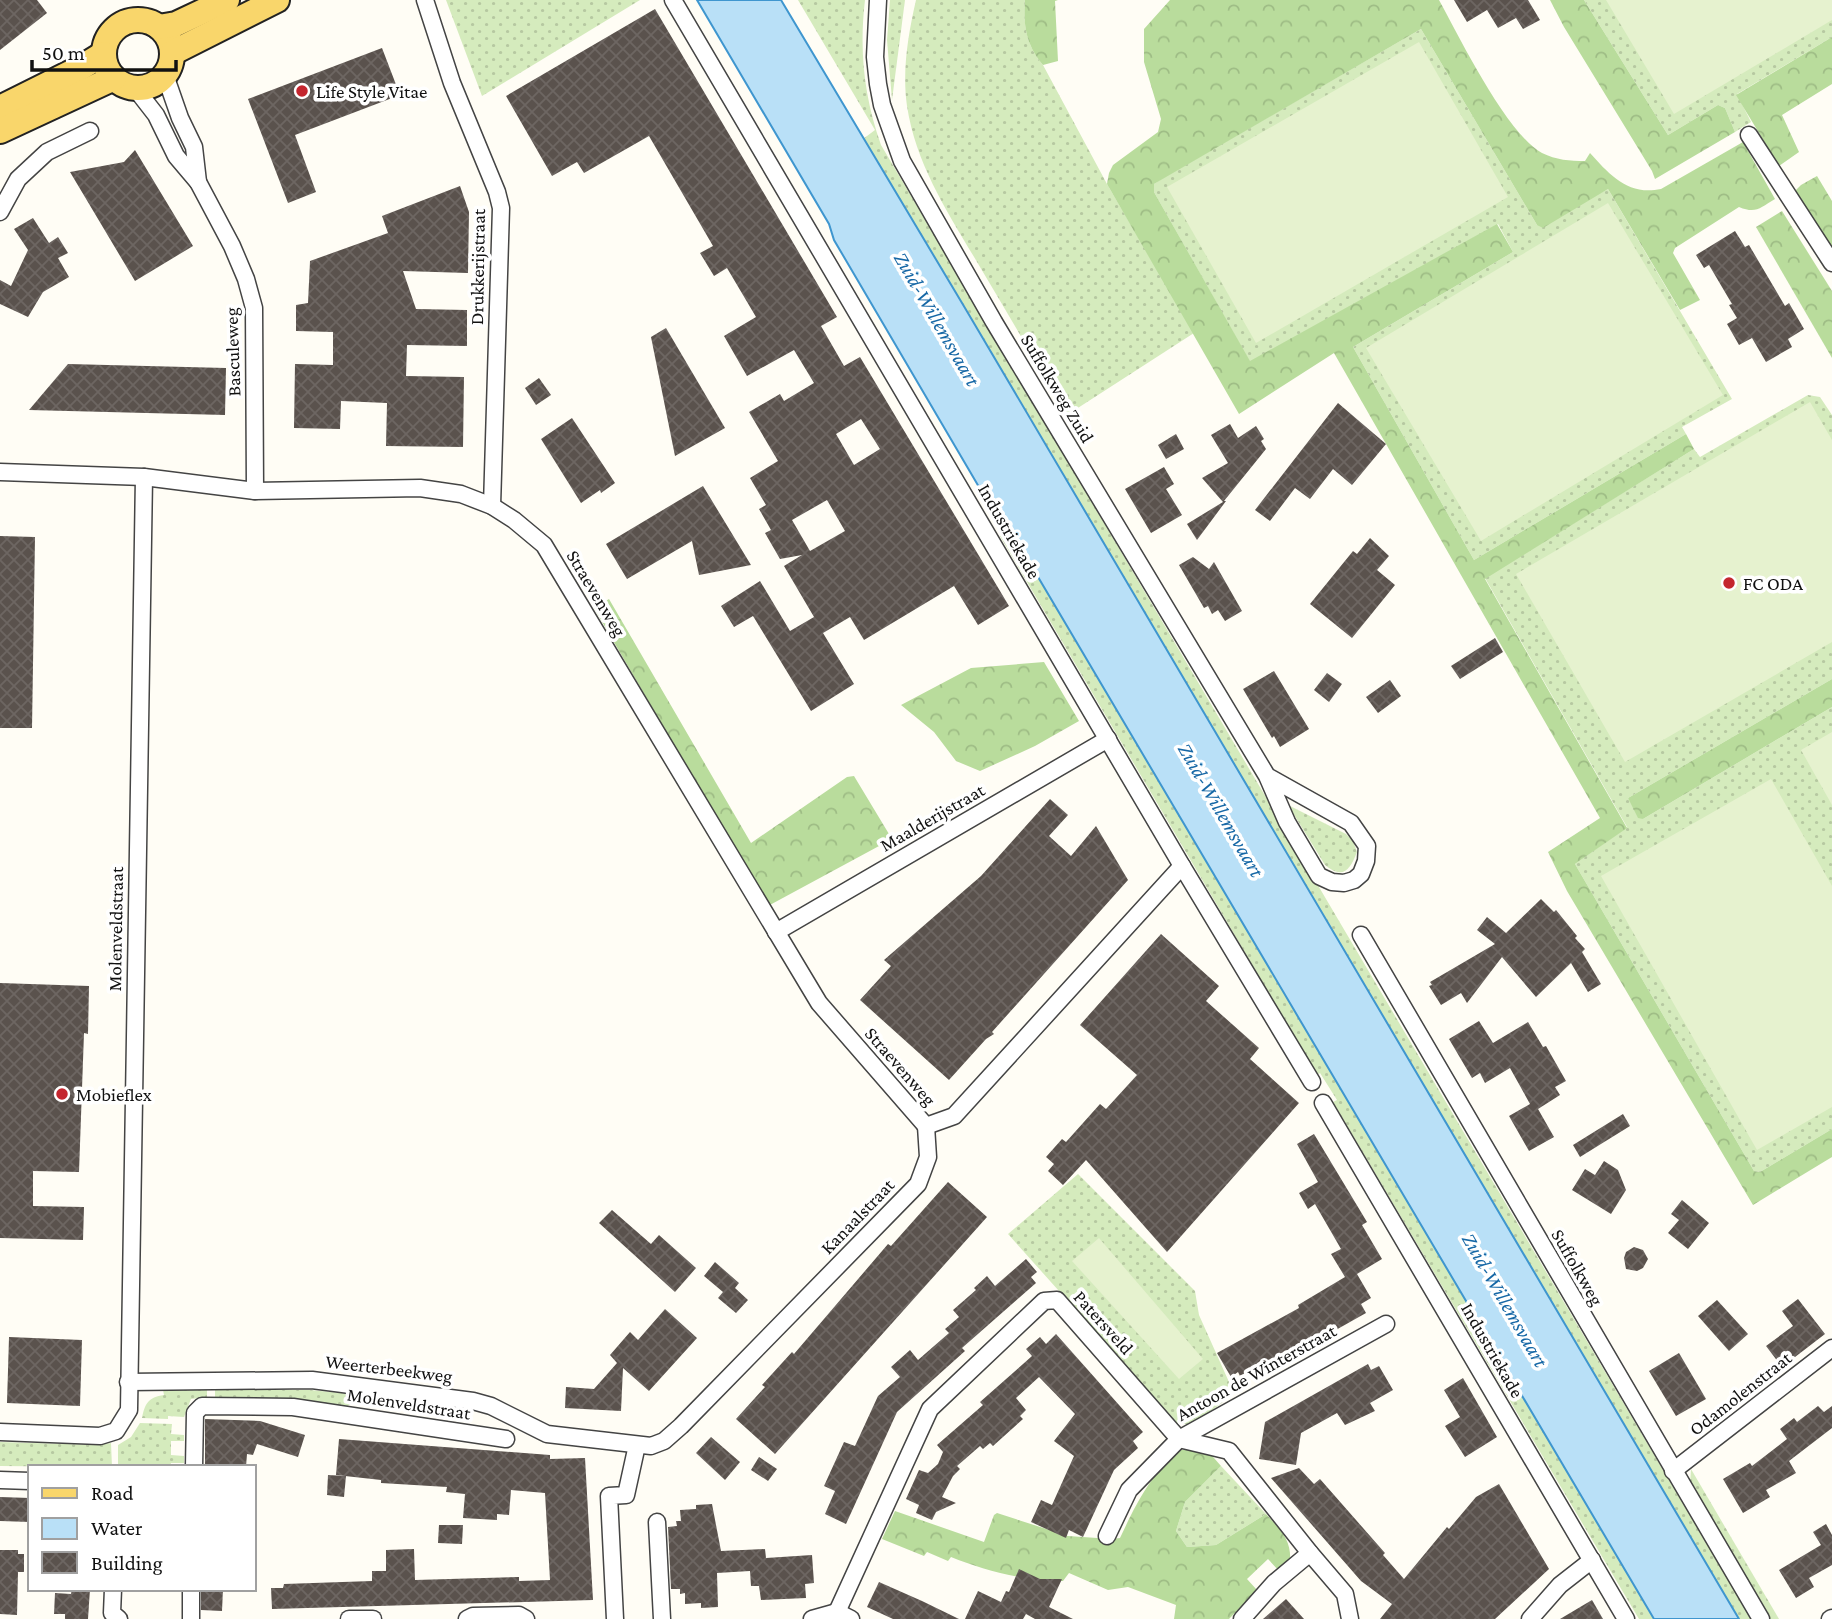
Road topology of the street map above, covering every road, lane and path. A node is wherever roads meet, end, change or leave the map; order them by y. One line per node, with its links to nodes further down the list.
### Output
1 (227, 0): 6 (main road)
2 (276, 0): 8 (main road)
3 (425, 0): 20 (street, Drukkerijstraat)
4 (673, 0): 21 (street, Industriekade)
5 (878, 0): 22 (street, Suffolkweg Zuid)
6 (159, 27): 7 (main road); 8 (main road)
7 (103, 54): 9 (main road); 10 (main road)
8 (168, 64): 9 (main road); 14 (street, Basculeweg)
9 (124, 83): 11 (main road); 14 (street, Basculeweg)
10 (0, 108)
11 (0, 131)
12 (90, 131): 15 (street)
13 (1749, 135): 16 (street)
14 (198, 182): 19 (street, Basculeweg)
15 (0, 212)
16 (1832, 262)
17 (0, 472): 18 (street, Straevenweg)
18 (144, 477): 19 (street, Straevenweg); 31 (street, Molenveldstraat)
19 (255, 491): 20 (street, Straevenweg)
20 (492, 506): 24 (street, Straevenweg)
21 (1108, 739): 23 (street, Industriekade); 24 (street, Maalderijstraat)
22 (1267, 776): 22 (street, Suffolkweg Zuid)
23 (1182, 866): 26 (street, Industriekade); 28 (street)
24 (776, 932): 28 (street, Straevenweg)
25 (1361, 935): 37 (street, Suffolkweg)
26 (1312, 1082)
27 (1324, 1103): 43 (street, Industriekade)
28 (926, 1126): 35 (street, Kanaalstraat)
29 (1386, 1324): 34 (street, Antoon de Winterstraat)
30 (1832, 1348): 37 (street, Odamolenstraat)
31 (128, 1382): 32 (street, Molenveldstraat); 35 (street, Weerterbeekweg)
32 (0, 1432)
33 (506, 1439): 36 (street, Molenveldstraat)
34 (1179, 1439): 41 (street, Antoon de Winterstraat); 42 (street); 46 (street, Patersveld)
35 (637, 1445): 53 (street)
36 (194, 1465)
37 (1673, 1471): 60 (street, Suffolkweg)
38 (0, 1480): 39 (street)
39 (28, 1481)
40 (657, 1522): 54 (street)
41 (1107, 1536)
42 (1310, 1553): 56 (street); 57 (street)
43 (1592, 1560): 58 (street); 59 (street, Industriekade)
44 (113, 1591): 47 (street)
45 (191, 1591): 48 (street)
46 (844, 1615): 55 (street)
47 (119, 1619)
48 (191, 1619)
49 (349, 1619): 50 (street)
50 (373, 1619)
51 (467, 1619): 52 (street)
52 (526, 1619)
53 (615, 1619)
54 (662, 1619)
55 (812, 1619)
56 (1242, 1619)
57 (1350, 1619)
58 (1530, 1619)
59 (1626, 1619)
60 (1760, 1619)

